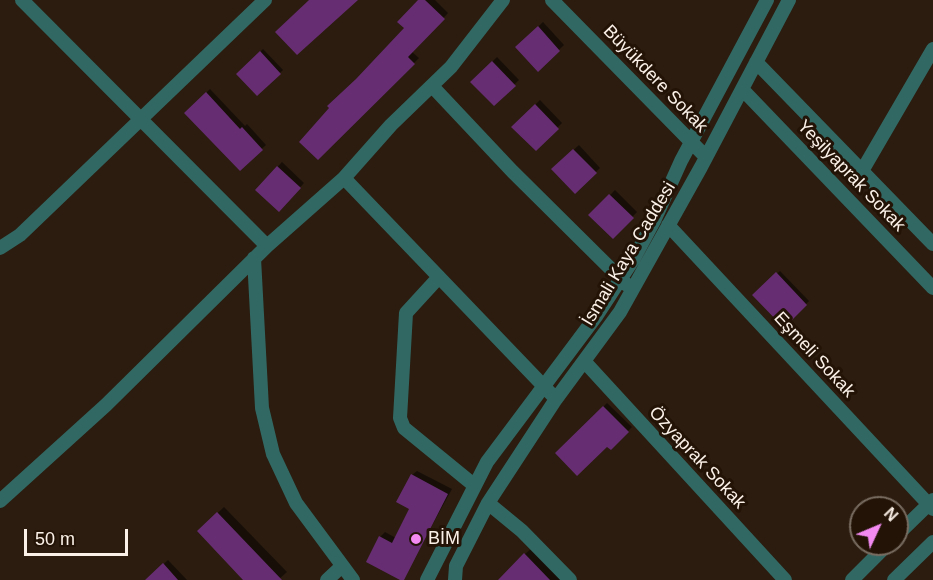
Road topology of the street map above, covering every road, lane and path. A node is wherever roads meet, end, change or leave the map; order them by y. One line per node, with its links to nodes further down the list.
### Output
1 (22, 0): 11 (street)
2 (265, 0): 11 (street)
3 (503, 0): 9 (street)
4 (552, 0): 12 (street, Büyükdere Sokak)
5 (767, 0): 12 (street)
6 (789, 0): 8 (street, İsmali Kaya Caddesi)
7 (933, 49): 14 (street)
8 (756, 62): 10 (street, İsmali Kaya Caddesi); 14 (street, Yeşilyaprak Sokak)
9 (432, 86): 15 (street); 22 (street)
10 (742, 89): 13 (street, İsmali Kaya Caddesi); 23 (street, Yeşilyaprak Sokak)
11 (140, 120): 18 (street); 19 (street)
12 (691, 141): 13 (street, Büyükdere Sokak); 22 (street)
13 (706, 158): 16 (street, İsmali Kaya Caddesi)
14 (862, 171): 17 (street, Yeşilyaprak Sokak)
15 (344, 178): 18 (street); 21 (street)
16 (668, 225): 24 (street, İsmali Kaya Caddesi); 31 (street, Eşmeli Sokak)
17 (933, 244)
18 (267, 246): 20 (street)
19 (0, 248)
20 (254, 258): 29 (street); 35 (street)
21 (439, 277): 26 (street); 28 (street)
22 (621, 279): 24 (street); 26 (street)
23 (933, 288)
24 (632, 290): 25 (street, İsmali Kaya Caddesi)
25 (584, 361): 27 (street, İsmali Kaya Caddesi); 41 (street, Özyaprak Sokak)
26 (543, 386): 27 (street); 28 (street)
27 (555, 399): 30 (street, İsmali Kaya Caddesi)
28 (475, 486): 38 (street)
29 (0, 501)
30 (488, 502): 39 (street, İsmali Kaya Caddesi); 40 (street)
31 (932, 504): 32 (street)
32 (909, 524)
33 (933, 542): 43 (street)
34 (876, 556): 42 (street)
35 (342, 566): 36 (street); 37 (street)
36 (353, 579)
37 (327, 580)
38 (427, 580)
39 (455, 580)
40 (570, 580)
41 (785, 580)
42 (852, 580)
43 (894, 580)

